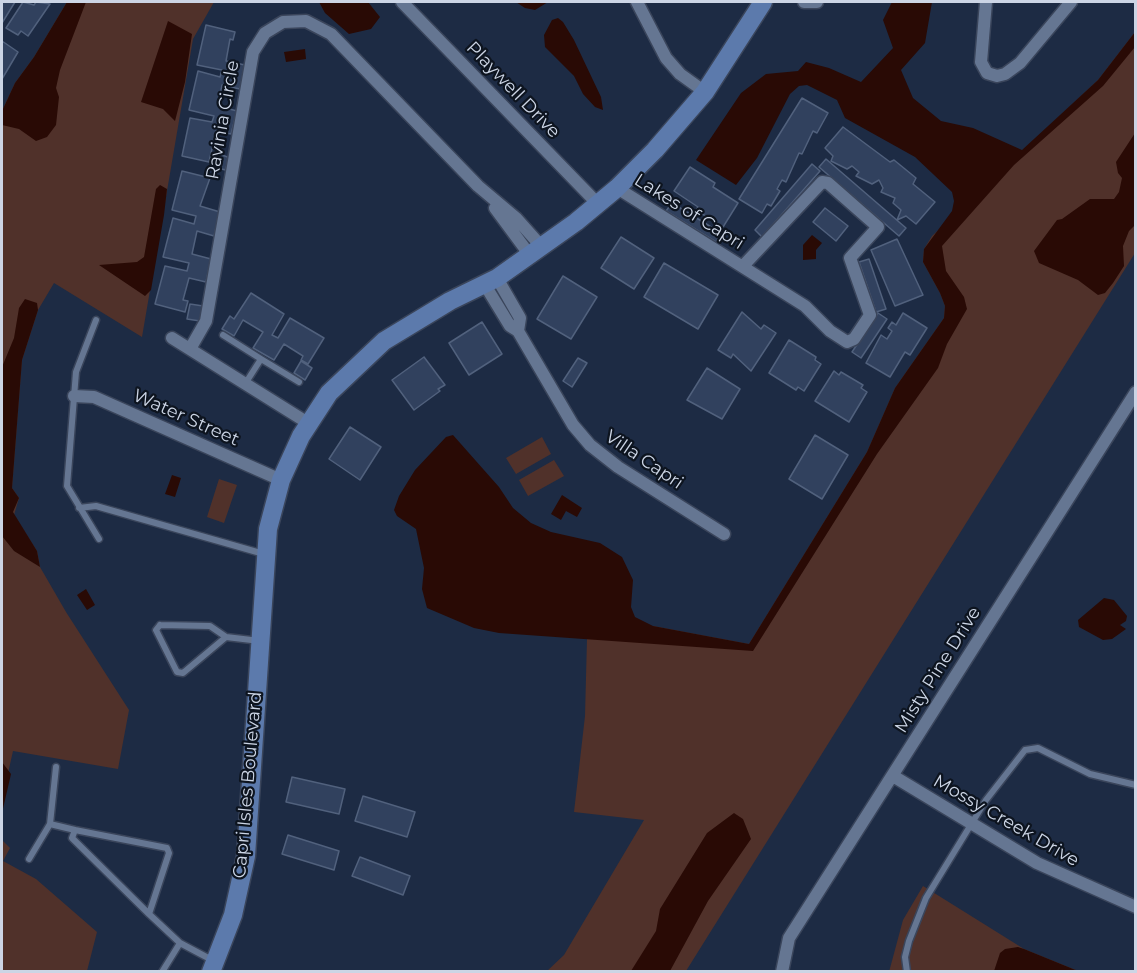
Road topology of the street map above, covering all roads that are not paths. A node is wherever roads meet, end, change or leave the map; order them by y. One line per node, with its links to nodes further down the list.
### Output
1 (402, 2): 10 (street, Playwell Drive)
2 (637, 2): 8 (street)
3 (763, 2): 8 (street, Capri Isles Boulevard)
4 (804, 2): 5 (street)
5 (817, 2)
6 (986, 2): 7 (street)
7 (1071, 2)
8 (705, 92): 9 (street, Capri Isles Boulevard)
9 (617, 188): 10 (street, Capri Isles Boulevard); 12 (street, Lakes of Capri)
10 (598, 204): 11 (street, Capri Isles Boulevard)
11 (535, 250): 13 (street, Capri Isles Boulevard); 17 (street, Ravinia Circle)
12 (743, 266): 12 (street, Lakes of Capri)
13 (491, 281): 23 (street, Capri Isles Boulevard); 26 (street, Villa Capri)
14 (96, 320): 22 (lane)
15 (223, 335): 18 (lane)
16 (172, 338): 17 (street)
17 (190, 350): 20 (street)
18 (261, 359): 19 (lane); 20 (lane)
19 (299, 382)
20 (245, 384): 23 (street)
21 (1136, 392): 32 (street, Misty Pine Drive)
22 (74, 396): 24 (street, Water Street); 25 (lane)
23 (308, 423): 24 (street, Capri Isles Boulevard)
24 (281, 480): 28 (street, Capri Isles Boulevard)
25 (79, 508): 27 (lane); 28 (lane)
26 (724, 534)
27 (99, 539)
28 (265, 554): 30 (street, Capri Isles Boulevard)
29 (226, 637): 29 (lane); 30 (lane)
30 (260, 641): 41 (street, Capri Isles Boulevard)
31 (56, 767): 34 (lane)
32 (893, 776): 35 (street, Mossy Creek Drive); 43 (street, Misty Pine Drive)
33 (1136, 785): 35 (lane)
34 (50, 824): 36 (lane); 37 (lane)
35 (970, 824): 38 (street, Mossy Creek Drive); 44 (lane)
36 (75, 830): 39 (lane, Capri Isles Boulevard); 39 (lane)
37 (30, 859)
38 (1136, 907)
39 (149, 914): 40 (lane, Capri Isles Boulevard)
40 (180, 943): 41 (lane, Capri Isles Boulevard); 42 (lane)
41 (213, 967)
42 (162, 972)
43 (782, 972)
44 (907, 972)

